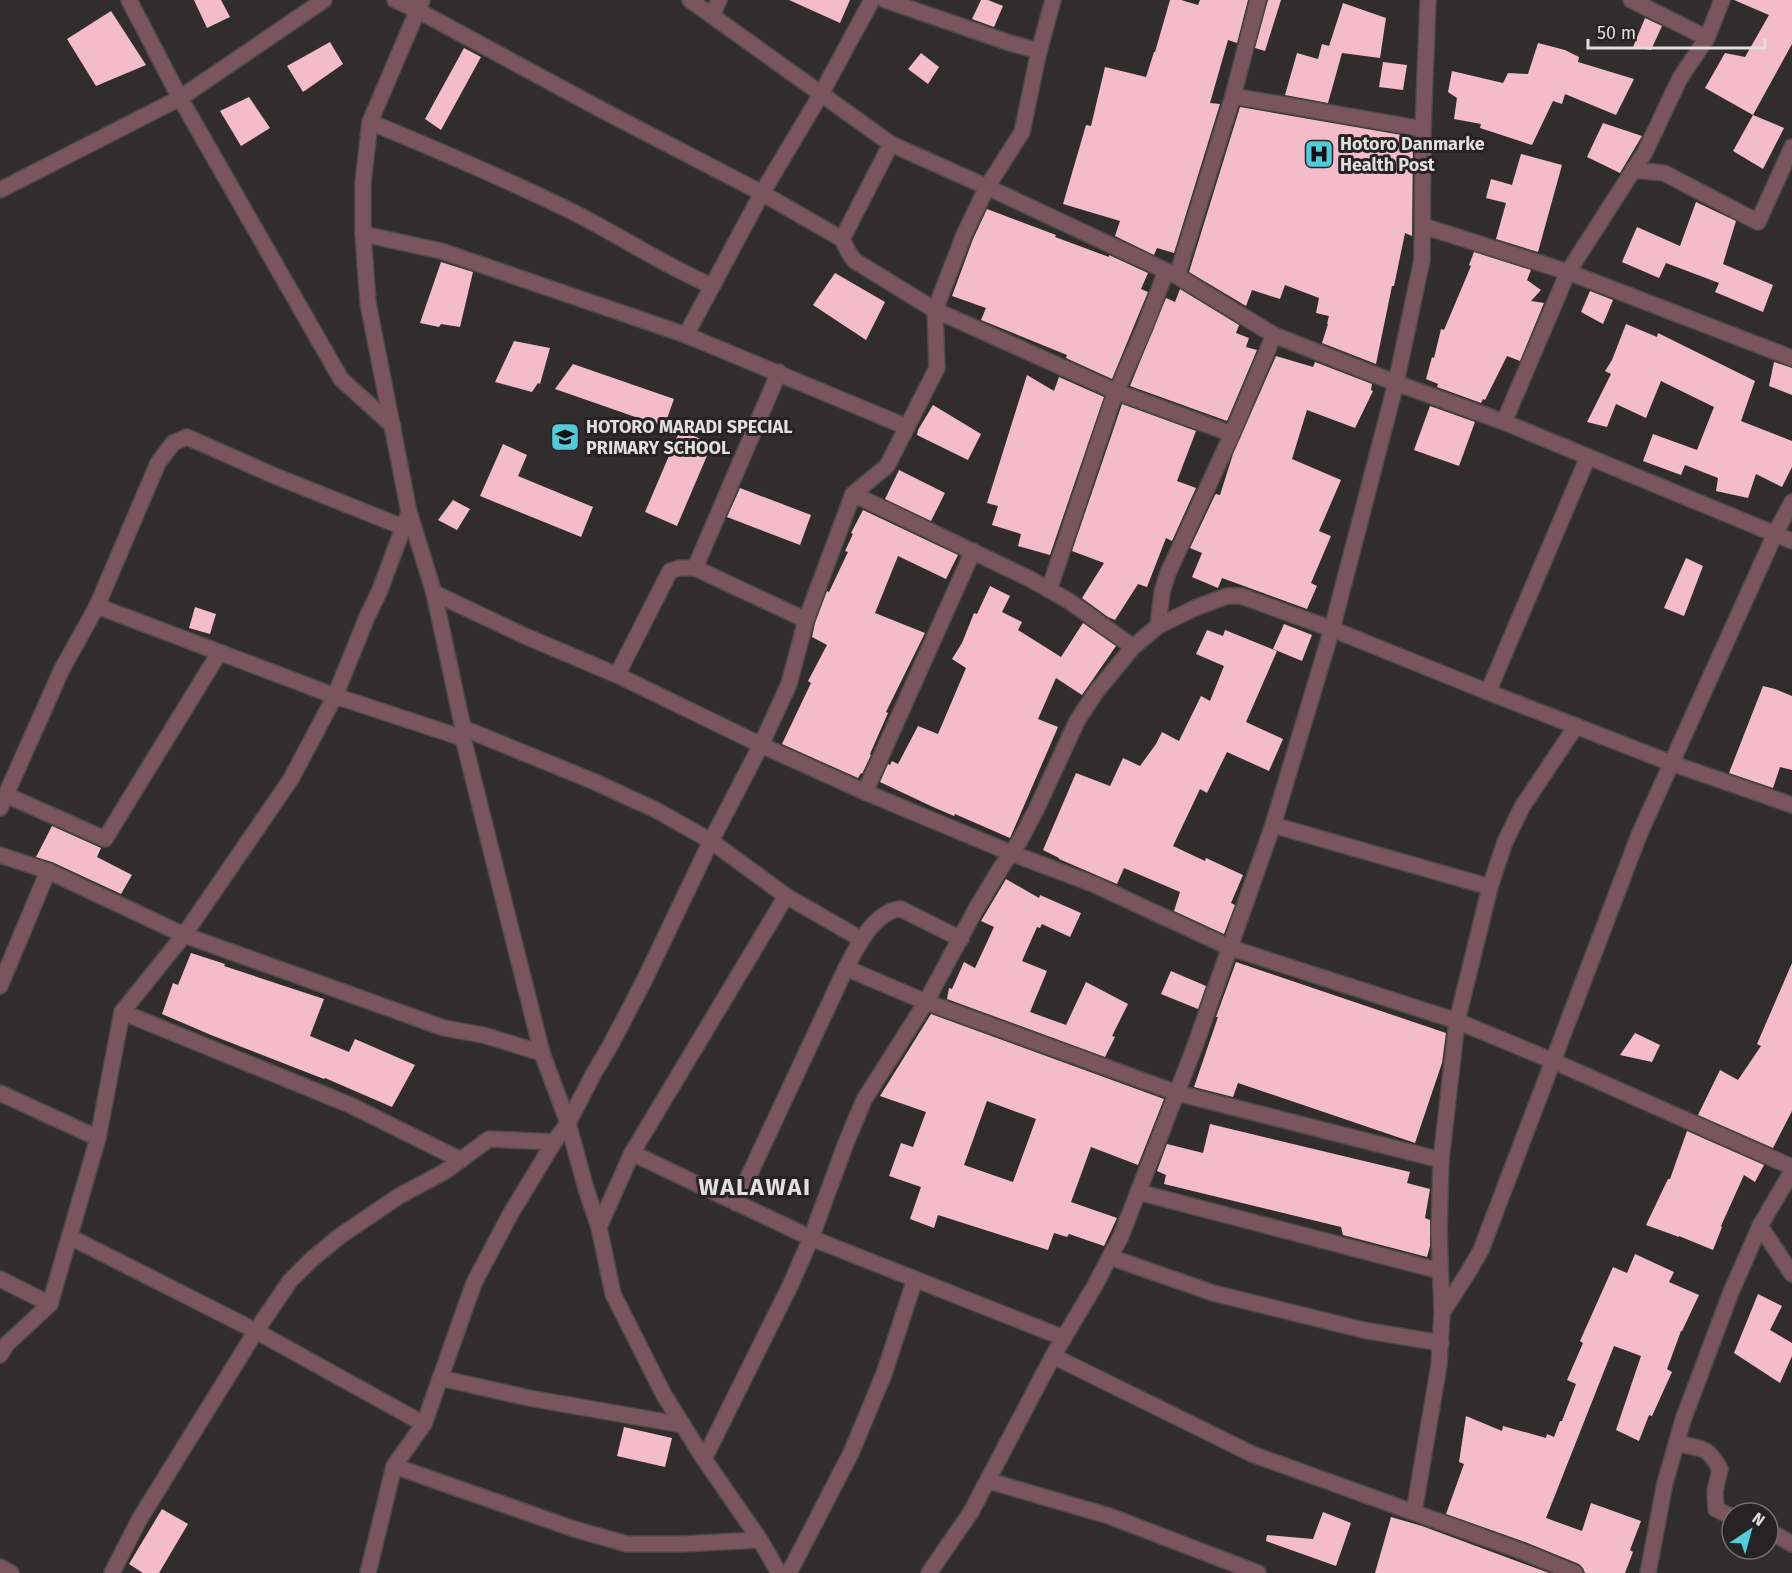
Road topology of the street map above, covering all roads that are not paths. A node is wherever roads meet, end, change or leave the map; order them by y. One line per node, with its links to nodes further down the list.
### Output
1 (129, 0): 19 (street)
2 (324, 0): 19 (street)
3 (395, 0): 13 (street)
4 (690, 0): 14 (street)
5 (719, 0): 14 (street)
6 (872, 0): 17 (street)
7 (885, 0): 16 (street)
8 (1053, 0): 16 (street)
9 (1258, 0): 18 (street)
10 (1428, 0): 21 (street)
11 (1631, 0): 15 (street)
12 (1722, 0): 15 (street)
13 (419, 5): 20 (street); 28 (street)
14 (712, 16): 17 (street)
15 (1707, 38): 24 (street)
16 (1039, 51): 26 (street)
17 (821, 94): 22 (street); 28 (street)
18 (1233, 96): 21 (street); 33 (street)
19 (180, 98): 27 (street); 43 (street)
20 (370, 122): 30 (street); 34 (street)
21 (1424, 129): 29 (street)
22 (891, 144): 26 (street); 31 (street)
23 (1792, 147): 25 (street)
24 (1633, 170): 25 (street); 32 (street)
25 (1787, 172)
26 (987, 187): 33 (street); 35 (street)
27 (0, 190)
28 (762, 193): 31 (street); 34 (street)
29 (1423, 226): 32 (street); 40 (street)
30 (363, 234): 37 (street); 43 (street)
31 (842, 239): 35 (street)
32 (1568, 272): 38 (street); 42 (street)
33 (1171, 274): 36 (street); 41 (street)
34 (712, 286): 37 (street)
35 (935, 310): 41 (street); 44 (street)
36 (1274, 334): 40 (street); 45 (street)
37 (686, 335): 39 (street)
38 (1792, 358)
39 (779, 372): 44 (street); 53 (street)
40 (1396, 383): 42 (street); 59 (street)
41 (1117, 392): 45 (street); 54 (street)
42 (1504, 422): 46 (street)
43 (393, 426): 49 (street)
44 (907, 427): 47 (street)
45 (1232, 434): 58 (street)
46 (1588, 456): 50 (street); 63 (street)
47 (854, 494): 52 (street); 57 (street)
48 (1792, 502): 50 (street)
49 (406, 519): 55 (street); 56 (street); 64 (street)
50 (1775, 534): 51 (street); 68 (street)
51 (1792, 541)
52 (973, 551): 54 (street); 69 (street)
53 (695, 568): 57 (street); 62 (street)
54 (1049, 590): 60 (street)
55 (434, 593): 62 (street); 66 (street)
56 (97, 606): 61 (street); 70 (street)
57 (806, 620): 67 (street)
58 (1158, 626): 59 (street); 60 (street)
59 (1332, 628): 63 (street); 72 (street)
60 (1133, 647): 74 (street)
61 (219, 652): 64 (street); 70 (street)
62 (617, 675): 67 (street)
63 (1488, 692): 65 (street)
64 (335, 696): 66 (street); 79 (street)
65 (1576, 726): 68 (street); 77 (street)
66 (463, 733): 73 (street); 88 (street)
67 (761, 745): 69 (street); 73 (street)
68 (1671, 764): 71 (street); 89 (street)
69 (865, 792): 74 (street)
70 (3, 801)
71 (1792, 805)
72 (1273, 825): 77 (street); 82 (street)
73 (711, 841): 78 (street); 92 (street)
74 (1011, 853): 81 (street); 82 (street)
75 (0, 855): 76 (street)
76 (48, 871): 79 (street); 84 (street)
77 (1490, 887): 87 (street)
78 (786, 896): 80 (street); 95 (street)
79 (184, 935): 86 (street); 88 (street)
80 (861, 939): 81 (street); 83 (street)
81 (961, 939): 85 (street)
82 (1231, 948): 87 (street); 90 (street)
83 (846, 968): 85 (street); 100 (street)
84 (0, 986)
85 (926, 1002): 90 (street); 104 (street)
86 (122, 1012): 93 (street); 96 (street)
87 (1457, 1021): 89 (street); 97 (street)
88 (542, 1053): 92 (street)
89 (1553, 1061): 98 (street); 111 (street)
90 (1177, 1093): 97 (street); 99 (street)
91 (0, 1094): 93 (street)
92 (568, 1123): 94 (street); 102 (street)
93 (98, 1138): 103 (street)
94 (554, 1142): 96 (street); 117 (street)
95 (632, 1153): 100 (street); 102 (street)
96 (461, 1160): 112 (street)
97 (1441, 1160): 106 (street)
98 (1792, 1169): 101 (street)
99 (1138, 1192): 105 (street); 106 (street)
100 (736, 1203): 104 (street)
101 (1760, 1226): 107 (street); 120 (street)
102 (599, 1227): 119 (street)
103 (70, 1237): 110 (street); 112 (street)
104 (811, 1238): 109 (street); 121 (street)
105 (1110, 1257): 113 (street); 114 (street)
106 (1440, 1271): 111 (street)
107 (1792, 1274)
108 (0, 1279): 110 (street)
109 (915, 1279): 113 (street); 132 (street)
110 (50, 1304): 115 (street)
111 (1442, 1313): 114 (street)
112 (256, 1331): 118 (street); 129 (street)
113 (1064, 1338): 116 (street)
114 (1441, 1343): 125 (street)
115 (0, 1354)
116 (1053, 1356): 123 (street); 125 (street)
117 (440, 1378): 118 (street); 119 (street)
118 (424, 1424): 122 (street)
119 (683, 1425): 121 (street)
120 (1677, 1443): 124 (street); 136 (street)
121 (704, 1459): 126 (street)
122 (394, 1466): 126 (street); 130 (street)
123 (989, 1480): 133 (street); 134 (street)
124 (1720, 1511)
125 (1414, 1512): 135 (street)
126 (760, 1540): 131 (street)
127 (0, 1567): 128 (street)
128 (11, 1573)
129 (112, 1573)
130 (368, 1573)
131 (779, 1573)
132 (789, 1573)
133 (929, 1573)
134 (1258, 1573)
135 (1575, 1573)
136 (1648, 1573)

